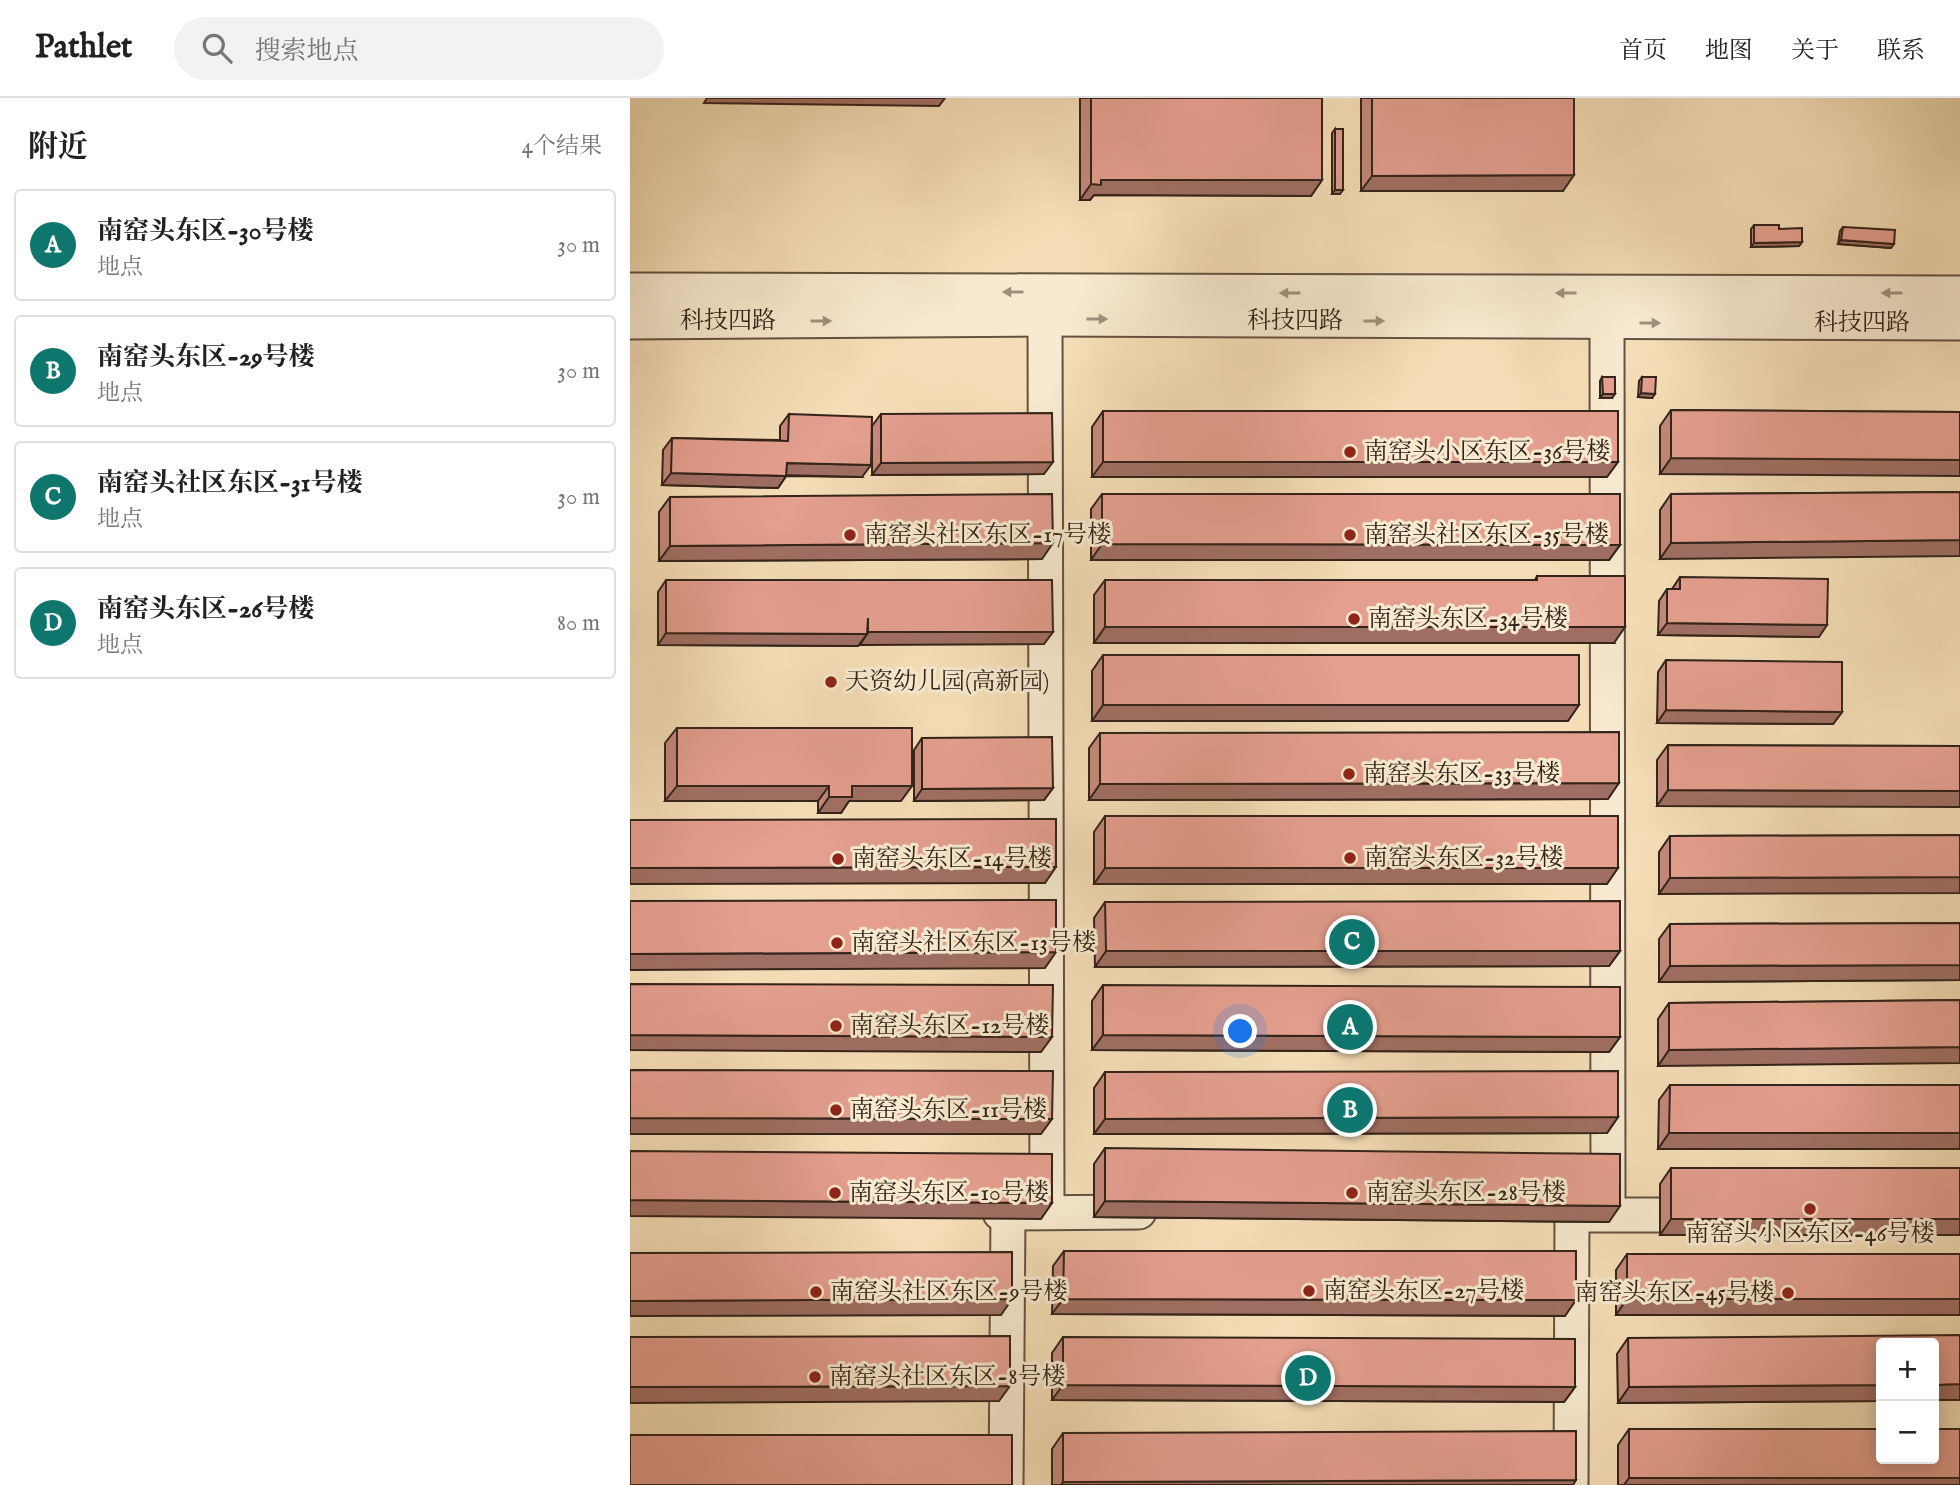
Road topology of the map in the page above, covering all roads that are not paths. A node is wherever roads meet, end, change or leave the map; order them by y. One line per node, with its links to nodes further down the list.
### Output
1 (630, 290): 2 (street, 科技四路, one-way to 1)
2 (1960, 293)
3 (1045, 319): 4 (street, 科技四路, one-way to 3); 5 (street, 科技四路, one-way to 5); 7 (street)
4 (630, 322)
5 (1607, 323): 6 (street, 科技四路, one-way to 6); 11 (street)
6 (1960, 323)
7 (1047, 1212): 9 (street); 10 (street)
8 (968, 1213): 9 (street)
9 (1008, 1213): 13 (street)
10 (1171, 1213)
11 (1608, 1214): 12 (street); 14 (street)
12 (1730, 1215)
13 (1006, 1485)
14 (1571, 1485)

